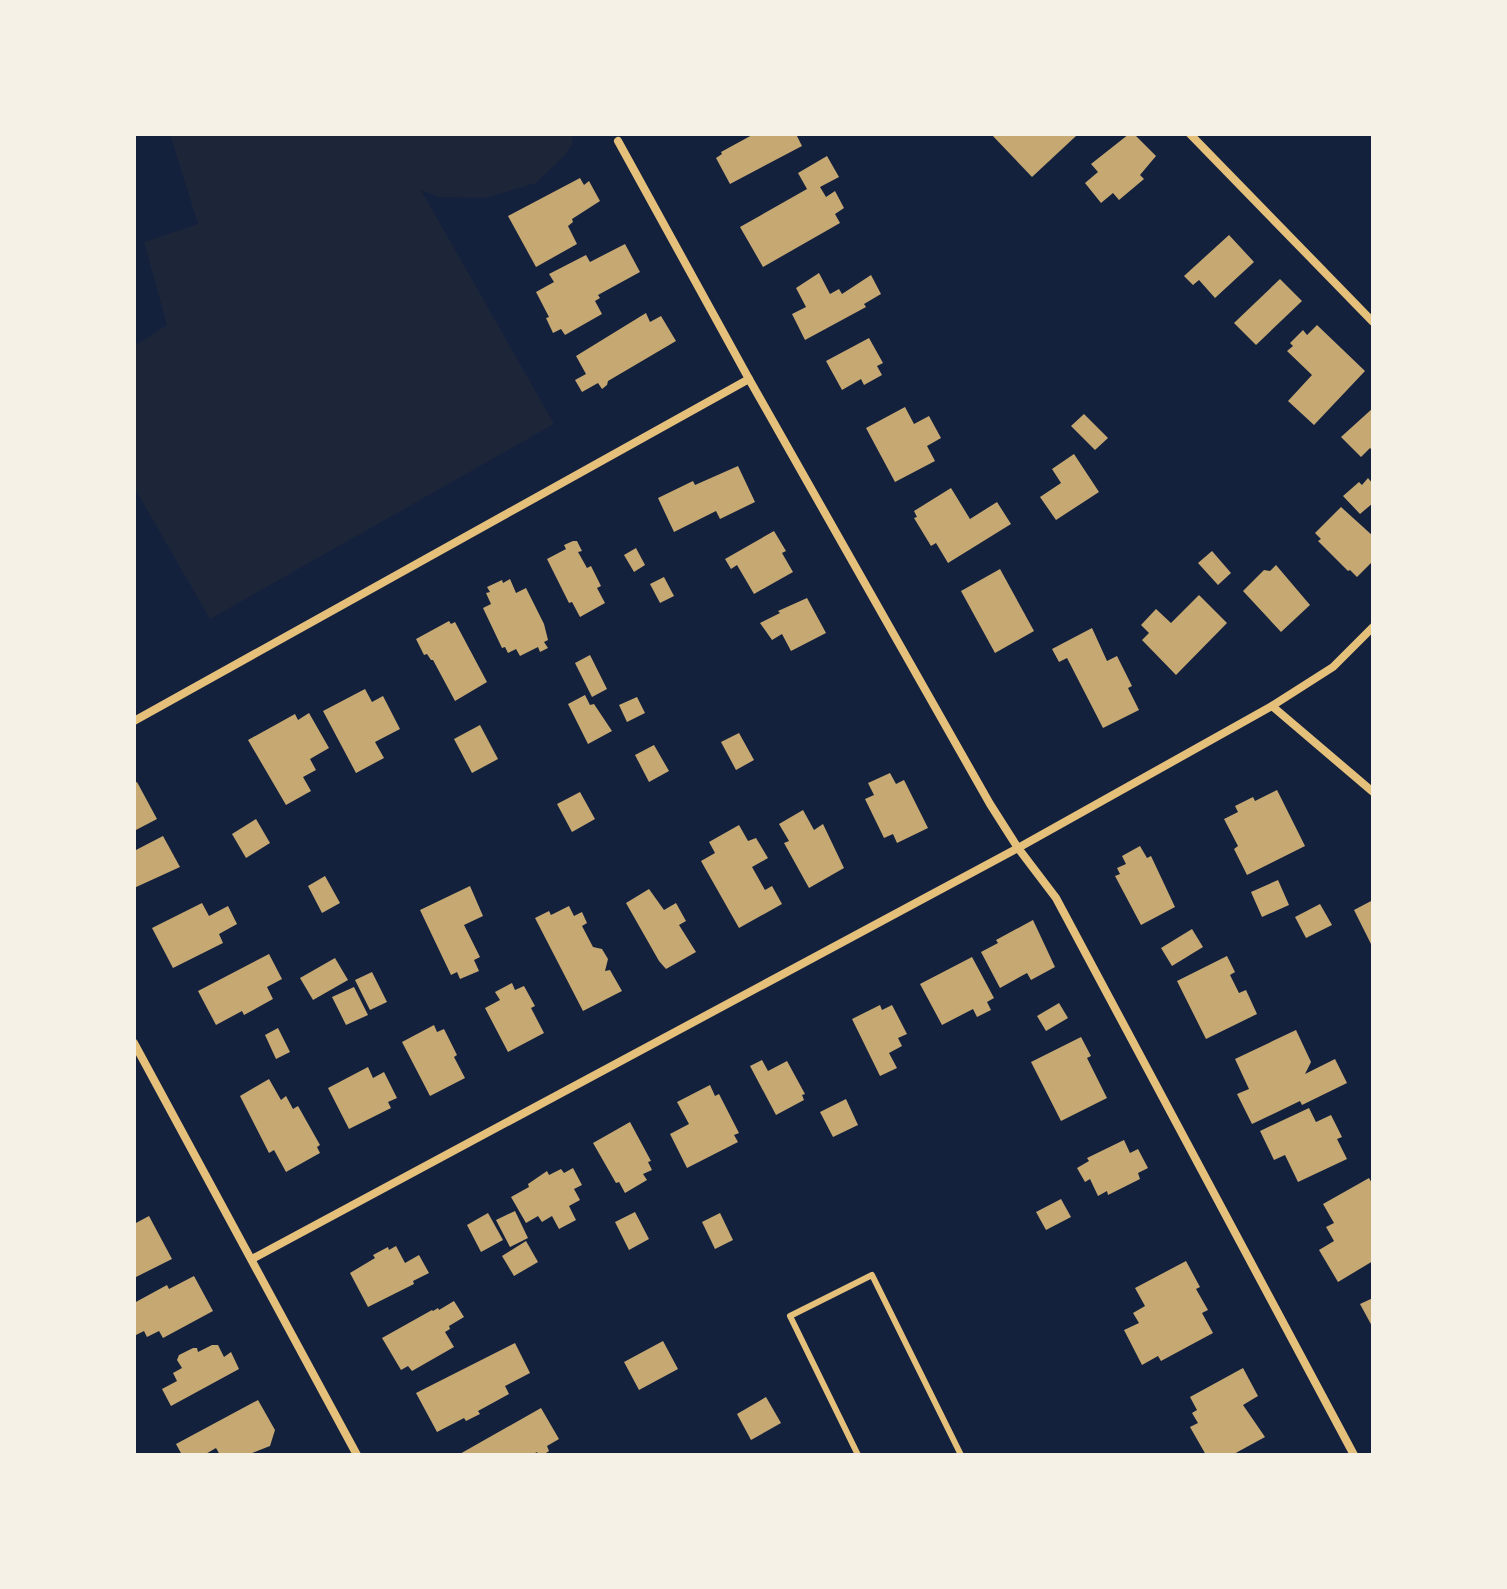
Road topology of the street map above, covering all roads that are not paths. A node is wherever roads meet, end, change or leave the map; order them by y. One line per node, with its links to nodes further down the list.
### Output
1 (1190, 134): 3 (street)
2 (618, 141): 4 (street)
3 (1373, 322)
4 (749, 379): 7 (street); 9 (street)
5 (1373, 627): 6 (street)
6 (1272, 706): 8 (street); 9 (street)
7 (134, 721)
8 (1373, 792)
9 (1018, 848): 11 (street); 15 (street)
10 (134, 1043): 11 (street)
11 (252, 1259): 12 (street)
12 (357, 1455)
13 (858, 1455): 14 (lane)
14 (961, 1455)
15 (1354, 1455)

